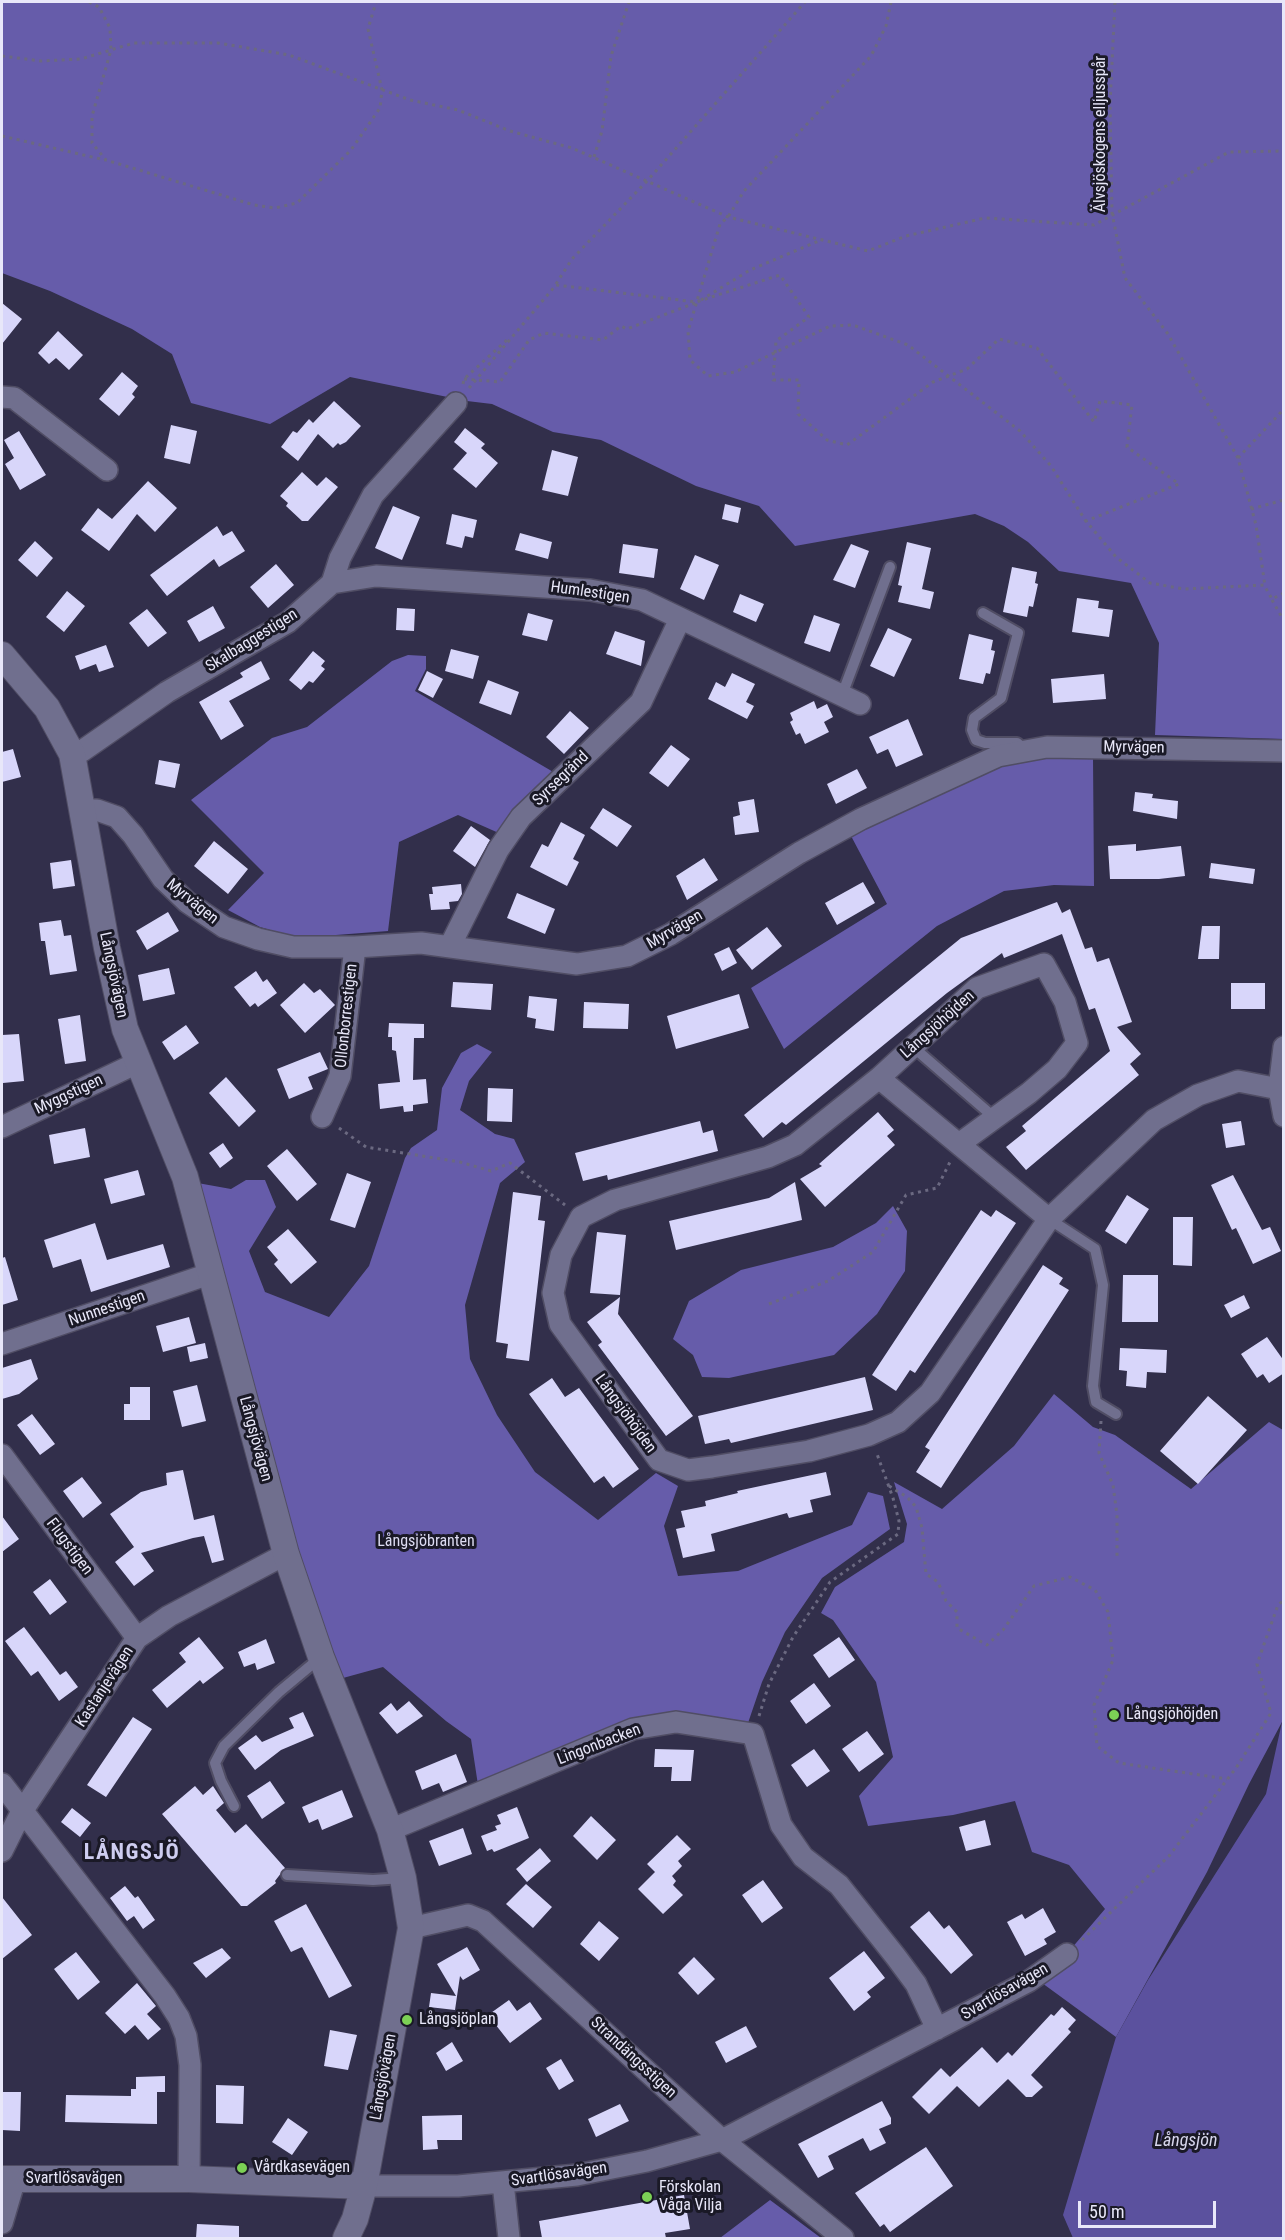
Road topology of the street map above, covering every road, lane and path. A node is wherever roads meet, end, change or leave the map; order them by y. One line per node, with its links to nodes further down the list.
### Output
1 (89, 2): 7 (path)
2 (376, 2): 9 (path)
3 (629, 2): 12 (path)
4 (805, 2): 14 (path)
5 (891, 2): 16 (path)
6 (1115, 2): 15 (path, Älvsjöskogens elljusspår)
7 (111, 50): 8 (path); 9 (path); 13 (path)
8 (2, 56)
9 (382, 90): 12 (path); 13 (path)
10 (2, 136): 13 (path)
11 (1284, 151): 15 (path)
12 (594, 157): 14 (path)
13 (106, 160)
14 (648, 180): 16 (path); 18 (path)
15 (1112, 213): 17 (path); 27 (path, Älvsjöskogens elljusspår)
16 (728, 217): 17 (path); 19 (path)
17 (823, 239): 19 (path)
18 (556, 285): 19 (path); 22 (path); 23 (path)
19 (696, 302): 20 (path); 20 (path); 23 (path)
20 (775, 353): 21 (path); 21 (path)
21 (948, 376): 31 (path); 31 (path)
22 (465, 379): 23 (path); 25 (path)
23 (476, 380): 25 (path)
24 (2, 397): 28 (street)
25 (456, 403): 33 (street, Skalbaggestigen)
26 (1284, 409): 27 (path)
27 (1238, 458): 30 (path, Älvsjöskogens elljusspår)
28 (107, 470)
29 (1284, 500): 30 (path)
30 (1251, 510): 34 (path, Älvsjöskogens elljusspår)
31 (1086, 521): 34 (path)
32 (890, 567): 41 (lane)
33 (332, 583): 38 (street, Humlestigen); 44 (street, Skalbaggestigen)
34 (1264, 585): 36 (path)
35 (1284, 593): 36 (path)
36 (1272, 599): 39 (path)
37 (983, 613): 42 (lane)
38 (680, 619): 41 (street, Humlestigen); 46 (street, Syrsegränd)
39 (1284, 621)
40 (2, 655): 44 (street, Långsjövägen)
41 (851, 699)
42 (1028, 750): 43 (street, Myrvägen); 46 (street, Myrvägen)
43 (1284, 751)
44 (72, 754): 45 (street, Långsjövägen)
45 (83, 810): 47 (street, Myrvägen); 50 (street, Långsjövägen)
46 (450, 946): 47 (street, Myrvägen)
47 (355, 947): 54 (street, Ollonborrestigen)
48 (913, 1047): 51 (street, Långsjöhöjden); 55 (lane); 55 (street, Långsjöhöjden)
49 (1284, 1047): 52 (street)
50 (137, 1063): 56 (street, Myggstigen); 61 (street, Långsjövägen)
51 (879, 1078): 57 (street); 59 (street, Långsjöhöjden)
52 (1279, 1089): 53 (street); 60 (street, Långsjöhöjden)
53 (1284, 1116)
54 (322, 1117): 59 (path)
55 (996, 1119): 57 (street, Långsjöhöjden)
56 (2, 1127)
57 (959, 1144): 60 (street)
58 (946, 1171): 62 (path)
59 (581, 1217): 66 (street, Långsjöhöjden)
60 (1049, 1219): 64 (lane); 66 (street, Långsjöhöjden)
61 (212, 1273): 63 (street, Nunnestigen); 69 (street, Långsjövägen)
62 (769, 1304)
63 (2, 1344)
64 (1104, 1407): 65 (lane); 70 (path)
65 (1116, 1414)
66 (869, 1435): 68 (path)
67 (2, 1455): 72 (street, Flugstigen)
68 (889, 1486): 74 (path); 75 (path)
69 (286, 1554): 72 (street, Kastanjevägen); 73 (street, Långsjövägen)
70 (1117, 1560)
71 (1284, 1600): 75 (path)
72 (137, 1638): 78 (street, Kastanjevägen)
73 (321, 1657): 77 (lane); 79 (street, Långsjövägen)
74 (753, 1734): 79 (street, Lingonbacken); 85 (street)
75 (1227, 1779): 84 (path)
76 (2, 1784): 78 (street)
77 (234, 1806)
78 (21, 1813): 80 (street, Kastanjevägen); 88 (street)
79 (390, 1830): 82 (street, Långsjövägen)
80 (2, 1851)
81 (287, 1875): 82 (lane)
82 (403, 1878): 83 (street, Långsjövägen)
83 (411, 1928): 86 (street, Strandängsstigen); 90 (street, Långsjövägen)
84 (1067, 1954): 85 (street, Svartlösavägen)
85 (937, 2030): 86 (street, Svartlösavägen)
86 (722, 2140): 89 (street, Svartlösavägen); 94 (street, Strandängsstigen)
87 (8, 2179): 88 (street, Svartlösavägen); 91 (street)
88 (189, 2180): 90 (street, Svartlösavägen)
89 (503, 2183): 90 (street, Svartlösavägen); 93 (street)
90 (364, 2186): 92 (street, Långsjövägen)
91 (2, 2223)
92 (346, 2238)
93 (509, 2238)
94 (843, 2238)

